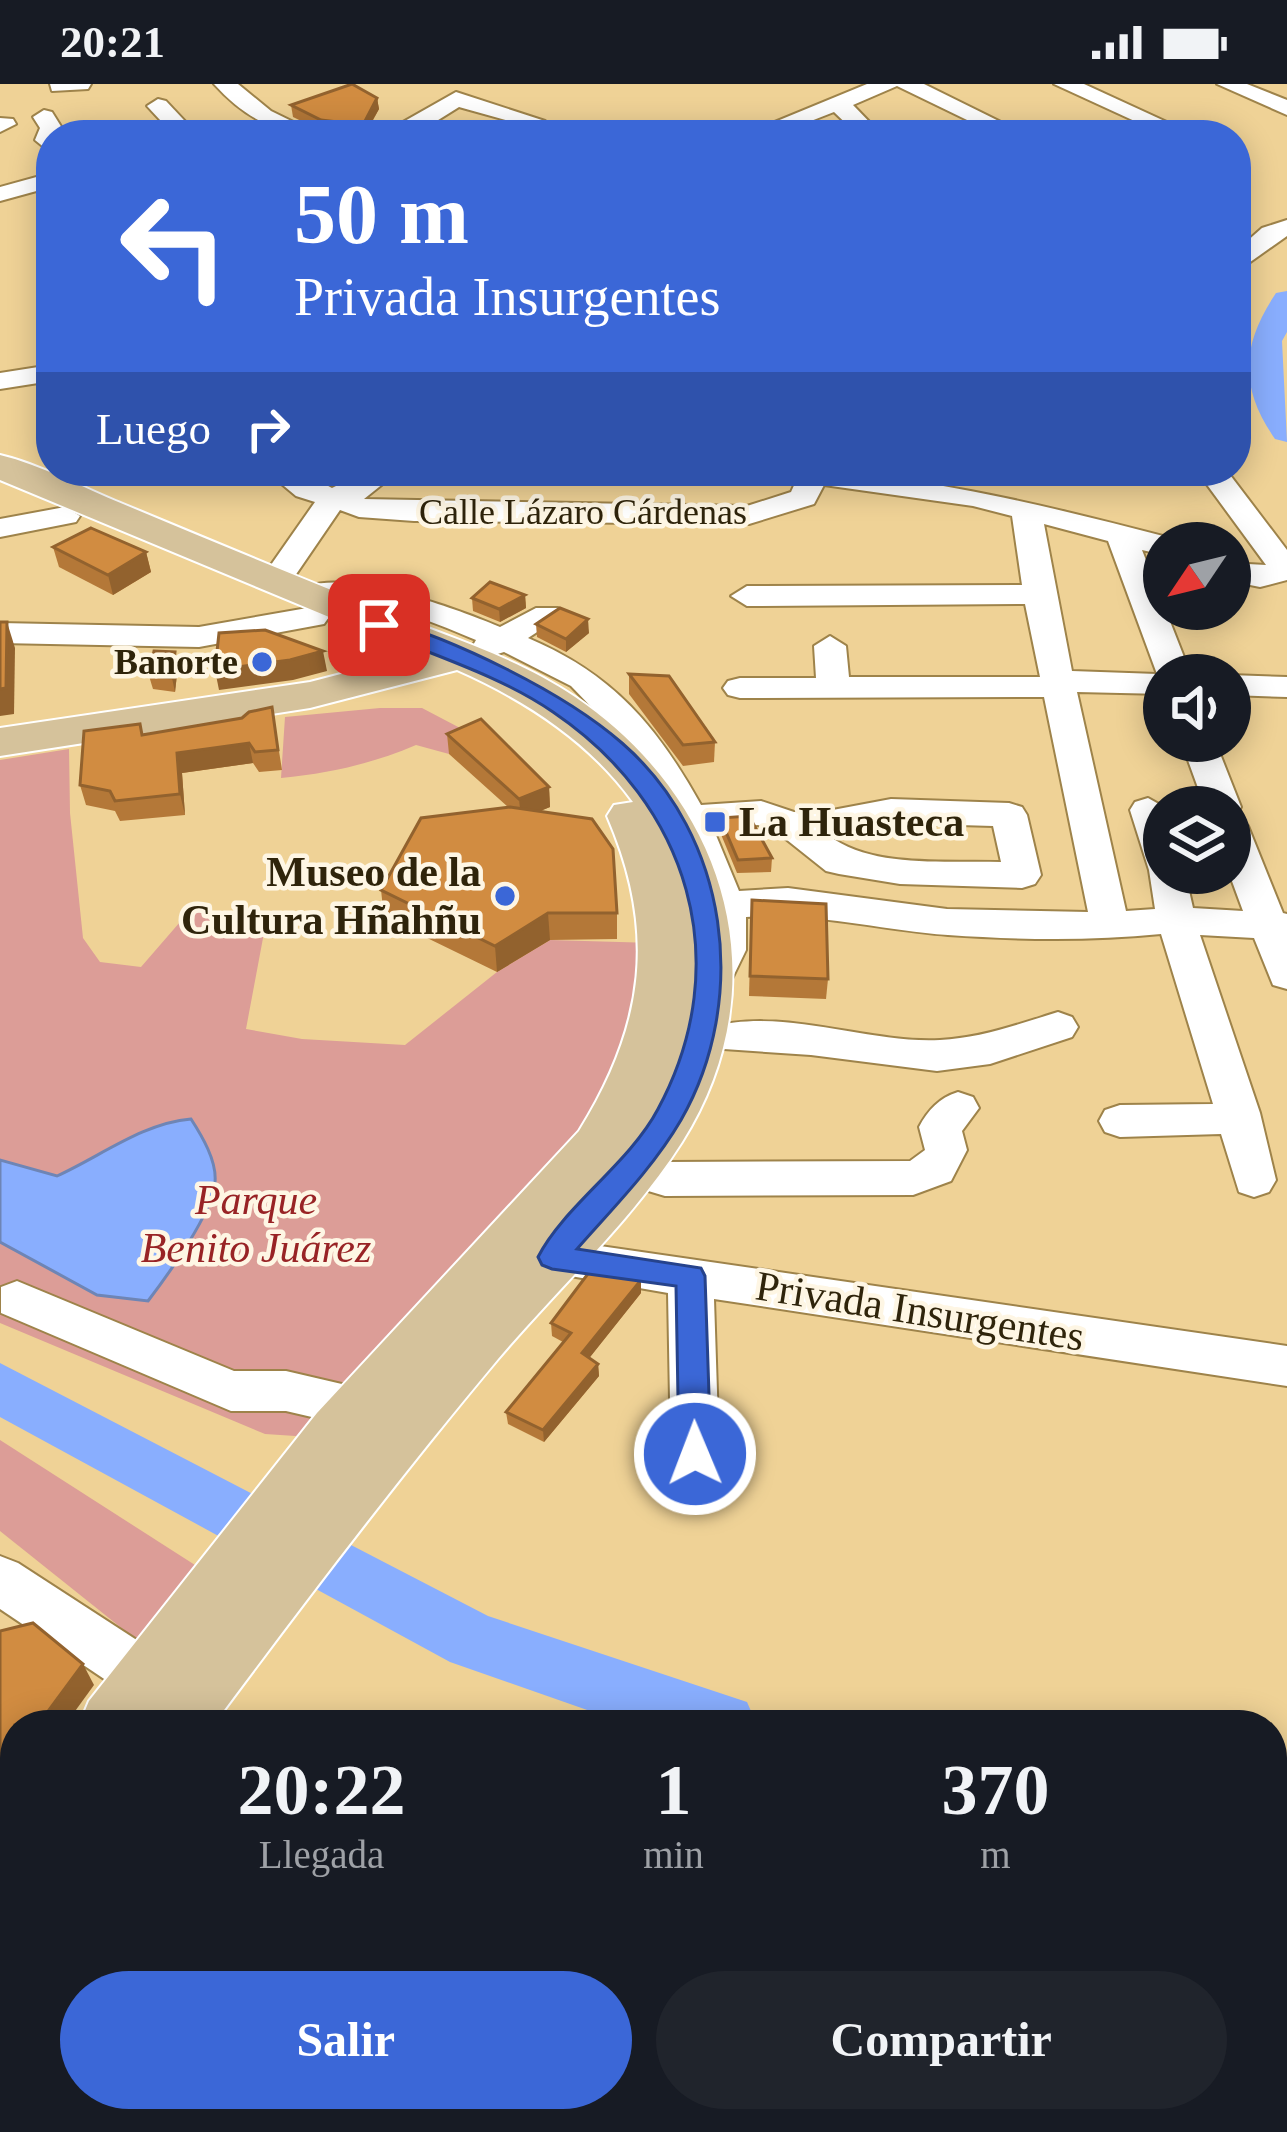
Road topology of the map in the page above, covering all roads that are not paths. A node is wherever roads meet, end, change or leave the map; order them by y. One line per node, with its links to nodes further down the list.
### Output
1 (212, 84): 16 (street)
2 (420, 84): 18 (street)
3 (887, 84): 9 (street)
4 (906, 84): 24 (street)
5 (1065, 84): 25 (street)
6 (1228, 84): 11 (street)
7 (235, 87): 17 (street)
8 (456, 92): 19 (street); 20 (street)
9 (837, 102): 12 (street); 23 (street)
10 (158, 106): 15 (street)
11 (1287, 108)
12 (813, 111): 21 (street); 22 (street)
13 (44, 117): 14 (street)
14 (46, 120)
15 (172, 120)
16 (232, 120)
17 (274, 120)
18 (406, 120)
19 (420, 120)
20 (531, 120)
21 (791, 120)
22 (820, 120)
23 (856, 120)
24 (984, 120)
25 (1149, 120)
26 (36, 185): 27 (street)
27 (0, 194)
28 (1287, 226): 29 (street)
29 (1251, 251)
30 (0, 466): 31 (main road)
31 (36, 482)
32 (0, 486): 41 (main road)
33 (45, 486): 50 (main road)
34 (302, 486): 39 (street, Calle Lázaro Cárdenas)
35 (363, 486): 39 (street)
36 (808, 486): 39 (street, Calle Lázaro Cárdenas)
37 (941, 486): 40 (street)
38 (1222, 486): 46 (street)
39 (339, 495): 50 (street)
40 (1027, 512): 43 (street); 48 (street)
41 (65, 517): 42 (street); 50 (main road)
42 (0, 528)
43 (1125, 543): 44 (street); 45 (street); 56 (street)
44 (1143, 544)
45 (1143, 549)
46 (1274, 562): 47 (street)
47 (1251, 576)
48 (1039, 594): 49 (street); 58 (street)
49 (747, 596)
50 (299, 598): 52 (street); 53 (main road); 54 (street); 57 (main road)
51 (547, 615): 54 (street)
52 (0, 633)
53 (359, 637): 57 (main road); 64 (main road)
54 (506, 641): 57 (street); 65 (street)
55 (830, 646): 60 (street)
56 (1166, 654)
57 (445, 661): 64 (main road); 65 (main road); 66 (main road)
58 (1059, 684): 59 (street); 60 (street); 76 (street)
59 (1143, 684)
60 (833, 686): 63 (street)
61 (1251, 686): 62 (street)
62 (1287, 687)
63 (740, 688)
64 (317, 693): 66 (main road); 67 (main road)
65 (579, 698): 69 (main road)
66 (503, 699): 90 (main road)
67 (0, 742)
68 (891, 811): 70 (street); 72 (street); 72 (street)
69 (682, 819): 70 (street); 74 (main road)
70 (790, 824): 72 (street)
71 (1251, 871): 77 (street)
72 (900, 872)
73 (1170, 894): 75 (street)
74 (716, 905): 76 (street); 79 (main road)
75 (1175, 920): 76 (street); 77 (street); 82 (street)
76 (1110, 926)
77 (1277, 927): 78 (street)
78 (1287, 975)
79 (714, 1005): 80 (street); 85 (main road)
80 (1058, 1027)
81 (958, 1108): 85 (street)
82 (1239, 1112): 83 (street); 84 (street)
83 (1120, 1121)
84 (1254, 1180)
85 (626, 1183): 86 (main road)
86 (552, 1257): 87 (street, Privada Insurgentes); 90 (main road)
87 (690, 1276): 89 (street, Privada Insurgentes); 91 (street)
88 (17, 1300): 90 (street)
89 (1287, 1366)
90 (358, 1434): 93 (main road)
91 (695, 1454)
92 (0, 1580): 93 (street)
93 (167, 1694)

